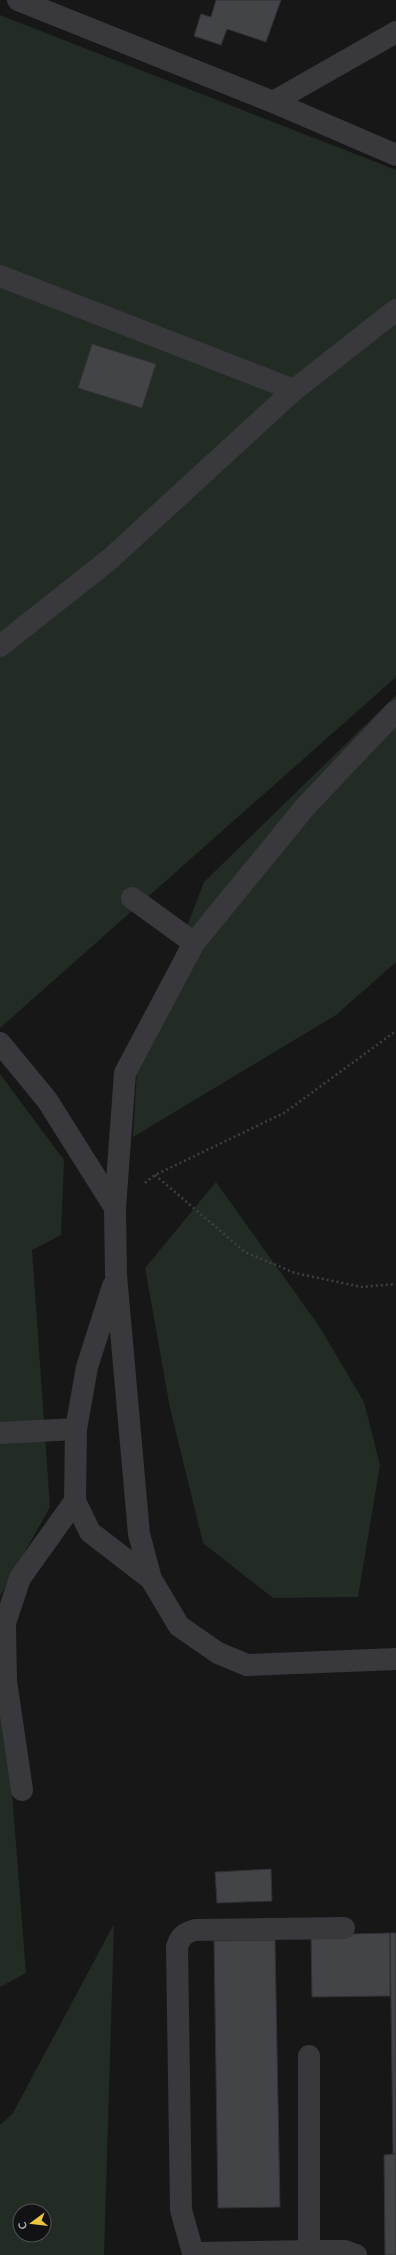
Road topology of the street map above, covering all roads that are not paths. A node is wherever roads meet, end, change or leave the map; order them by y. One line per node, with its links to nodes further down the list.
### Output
1 (18, 0): 3 (street)
2 (396, 32): 3 (street)
3 (273, 102): 4 (street)
4 (396, 155)
5 (0, 276): 7 (street)
6 (396, 310): 7 (street)
7 (294, 390): 8 (street)
8 (0, 646)
9 (396, 711): 11 (street)
10 (132, 898): 11 (street)
11 (194, 944): 13 (street)
12 (0, 1043): 13 (street)
13 (115, 1208): 14 (street)
14 (116, 1275): 15 (street); 18 (street)
15 (76, 1429): 16 (street); 17 (street)
16 (0, 1433)
17 (75, 1501): 18 (street); 20 (street)
18 (151, 1579): 19 (street)
19 (396, 1659)
20 (22, 1790)
21 (344, 1928): 24 (street)
22 (309, 2056): 23 (street)
23 (309, 2251): 24 (street); 25 (street)
24 (193, 2254)
25 (356, 2255)

